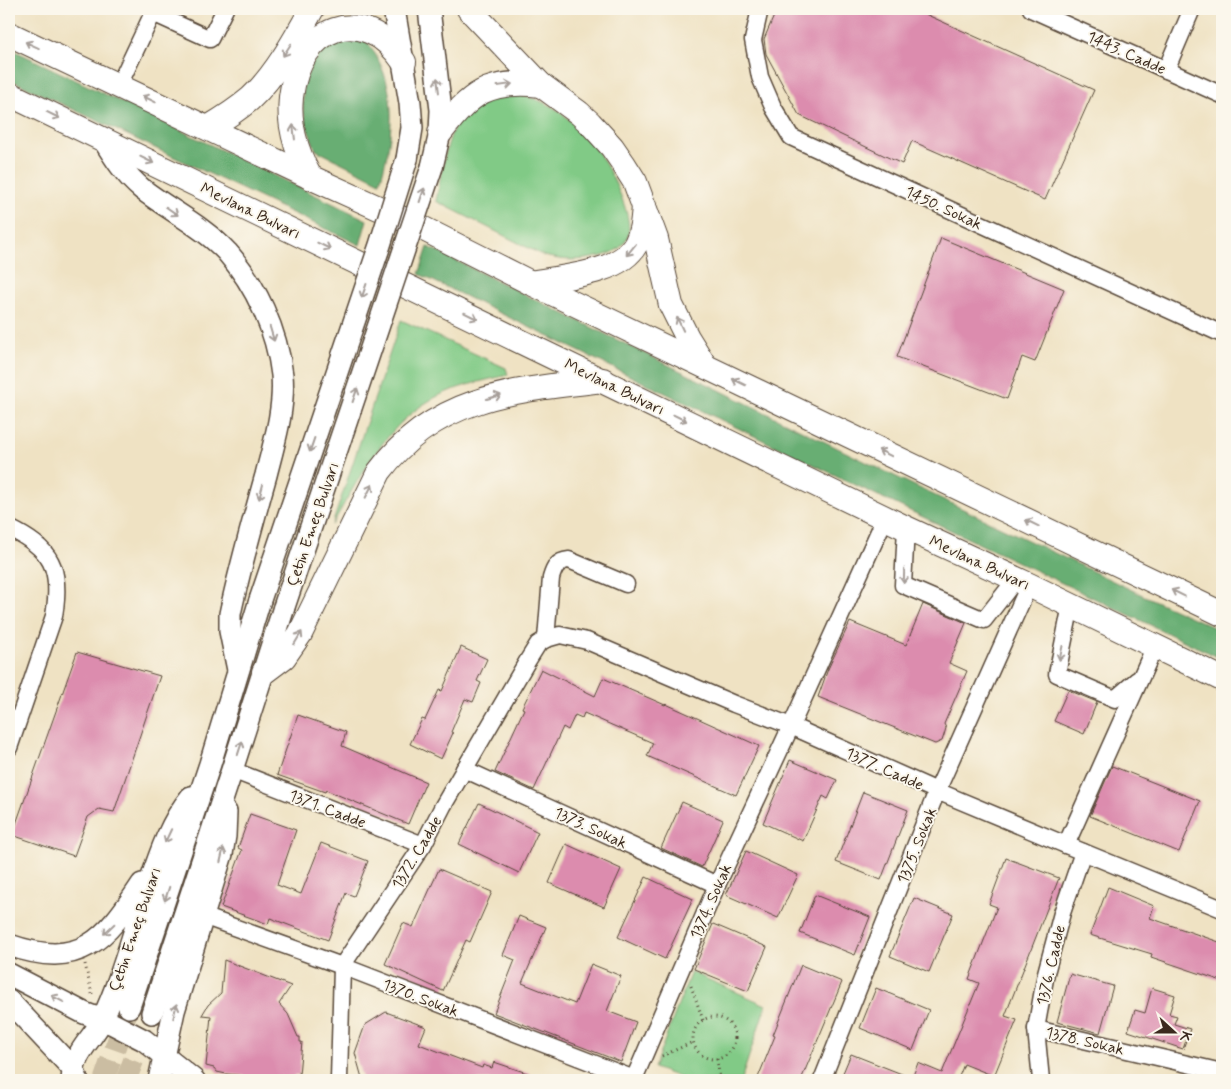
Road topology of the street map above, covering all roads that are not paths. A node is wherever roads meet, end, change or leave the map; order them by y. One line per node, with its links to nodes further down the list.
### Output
1 (224, 9): 12 (street)
2 (312, 9): 16 (highway, one-way to 16)
3 (394, 9): 10 (main road, Çetin Emeç Bulvarı)
4 (429, 9): 17 (main road, Çetin Emeç Bulvarı, one-way to 4)
5 (468, 9): 13 (highway)
6 (760, 9): 22 (street, 1450. Sokak)
7 (1031, 9): 11 (street, 1443. Cadde)
8 (1192, 9): 11 (street)
9 (9, 34): 12 (highway, one-way to 9)
10 (404, 62): 19 (highway, one-way to 10); 34 (main road, Çetin Emeç Bulvarı, one-way to 34, bridge)
11 (1166, 70): 15 (street, 1443. Cadde)
12 (119, 85): 16 (highway, one-way to 12)
13 (541, 85): 17 (highway, one-way to 13); 20 (highway)
14 (9, 94): 18 (highway, Mevlana Bulvarı, one-way to 18)
15 (1222, 95)
16 (208, 128): 19 (highway)
17 (440, 133): 35 (main road, Çetin Emeç Bulvarı, one-way to 17, bridge)
18 (103, 139): 24 (highway, Mevlana Bulvarı, one-way to 24); 34 (main road, one-way to 34)
19 (310, 177): 21 (highway)
20 (644, 205): 21 (highway, one-way to 21); 23 (highway, one-way to 20)
21 (531, 283): 23 (highway)
22 (1222, 334)
23 (705, 366): 31 (highway, one-way to 23)
24 (603, 380): 25 (highway, Mevlana Bulvarı, one-way to 25); 35 (highway, one-way to 24)
25 (885, 518): 27 (highway, Mevlana Bulvarı); 38 (street, 1374. Sokak)
26 (9, 528): 39 (street)
27 (906, 528): 28 (highway, Mevlana Bulvarı); 28 (street, one-way to 28)
28 (1023, 582): 30 (highway, Mevlana Bulvarı); 43 (street, 1375. Sokak)
29 (626, 584): 32 (street)
30 (1071, 605): 33 (highway, Mevlana Bulvarı); 36 (street, one-way to 36)
31 (1222, 614)
32 (546, 639): 38 (street, 1377. Cadde); 40 (street, 1372. Cadde)
33 (1155, 646): 36 (street); 37 (highway, Mevlana Bulvarı)
34 (238, 670): 42 (main road, Çetin Emeç Bulvarı)
35 (264, 672): 41 (main road, Çetin Emeç Bulvarı, one-way to 35)
36 (1141, 677): 46 (street)
37 (1222, 679)
38 (791, 726): 43 (street, 1377. Cadde); 49 (street, 1374. Sokak)
39 (9, 748)
40 (464, 769): 45 (street, 1372. Cadde); 49 (street, 1373. Sokak)
41 (232, 770): 44 (main road, Çetin Emeç Bulvarı); 45 (street, 1371. Cadde)
42 (204, 781): 48 (main road, Çetin Emeç Bulvarı, one-way to 48); 56 (main road, Çetin Emeç Bulvarı, one-way to 56)
43 (937, 791): 46 (street, 1377. Cadde); 67 (street, 1375. Sokak)
44 (224, 794): 51 (main road, Çetin Emeç Bulvarı, one-way to 44); 57 (main road, Çetin Emeç Bulvarı)
45 (423, 845): 53 (street, 1372. Cadde)
46 (1066, 845): 47 (street, 1377. Cadde)
47 (1083, 852): 50 (street, 1377. Cadde); 59 (street, 1376. Cadde)
48 (157, 860): 52 (main road, one-way to 52); 58 (main road, Çetin Emeç Bulvarı)
49 (717, 885): 62 (street, 1374. Sokak)
50 (1222, 909)
51 (203, 916): 53 (street, 1370. Sokak); 60 (main road, Çetin Emeç Bulvarı, one-way to 51)
52 (9, 945)
53 (342, 966): 62 (street, 1370. Sokak); 66 (street)
54 (9, 974): 58 (main road, one-way to 54)
55 (9, 1001): 63 (main road)
56 (129, 1007)
57 (152, 1013)
58 (101, 1021): 60 (main road); 63 (main road, Çetin Emeç Bulvarı)
59 (1036, 1029): 61 (street, 1378. Sokak); 68 (street, 1376. Cadde)
60 (165, 1058): 64 (main road, Çetin Emeç Bulvarı); 65 (main road)
61 (1222, 1072)
62 (637, 1075)
63 (74, 1076)
64 (159, 1080)
65 (194, 1080)
66 (339, 1080)
67 (822, 1080)
68 (1040, 1080)

